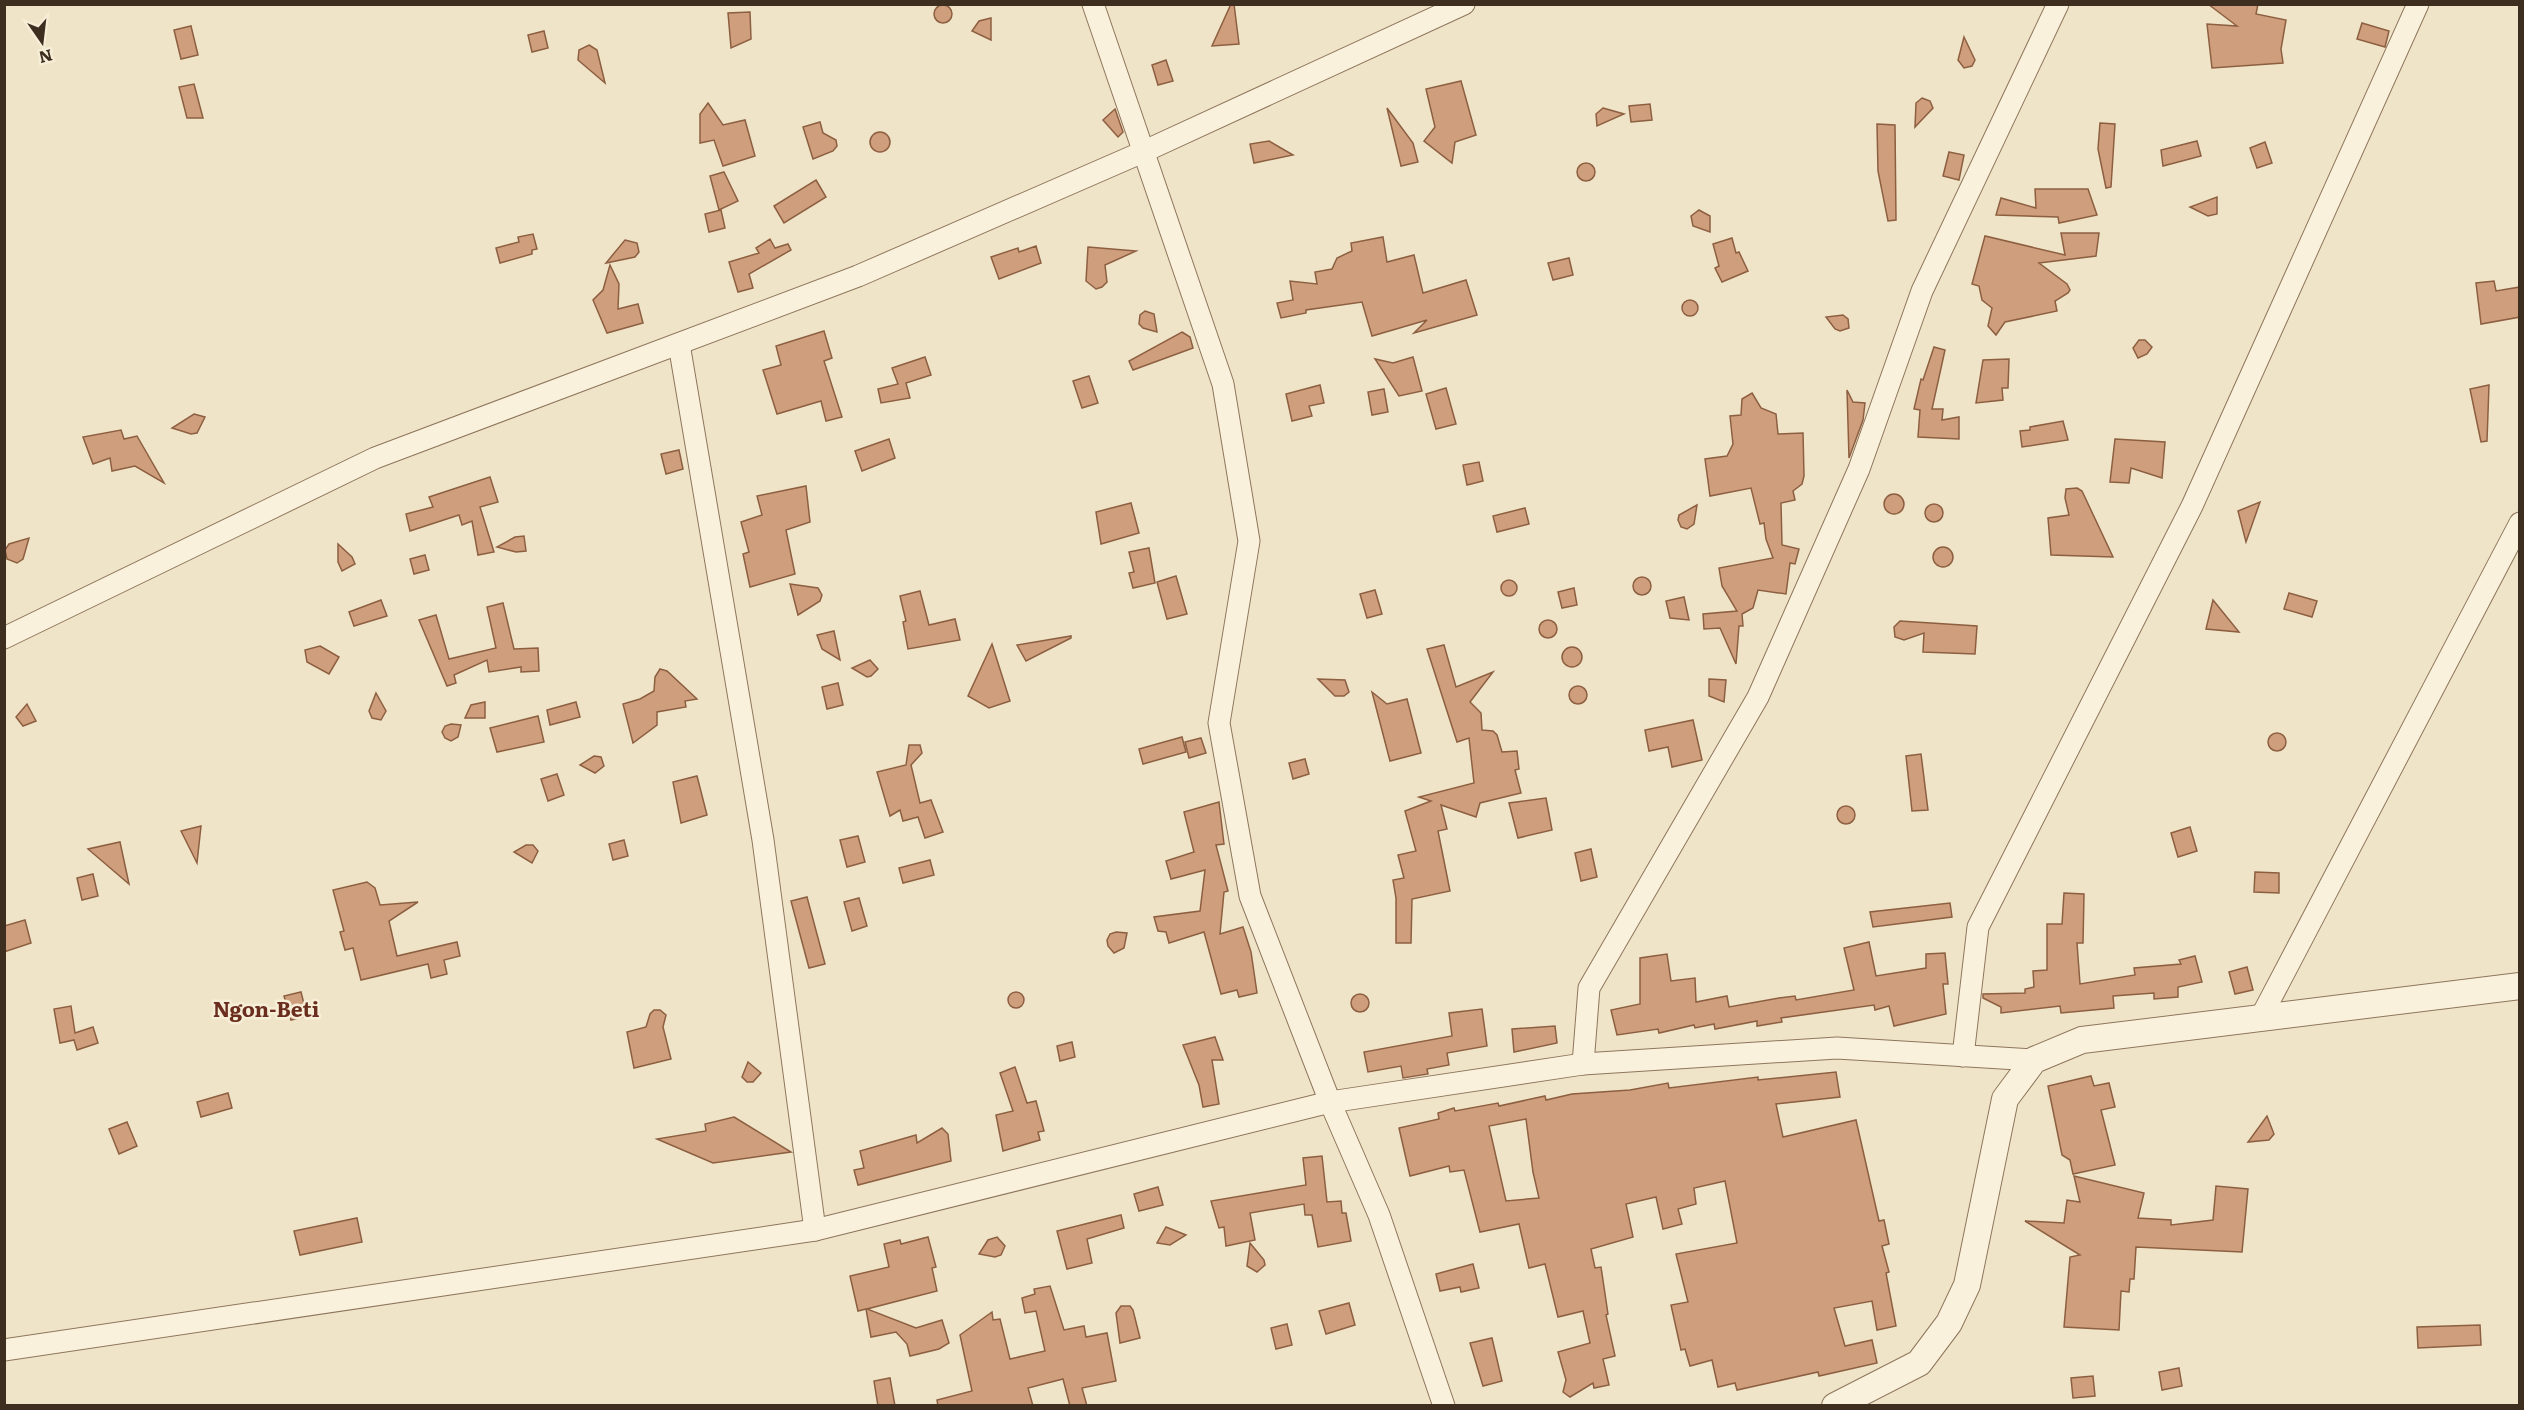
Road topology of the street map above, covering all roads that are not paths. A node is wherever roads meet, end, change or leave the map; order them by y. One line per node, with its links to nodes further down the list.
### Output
1 (1093, 4): 5 (street)
2 (1464, 4): 5 (street)
3 (2058, 4): 13 (street)
4 (2418, 4): 11 (street)
5 (1146, 151): 6 (street); 14 (street)
6 (679, 344): 8 (street); 15 (street)
7 (2520, 523): 10 (street)
8 (4, 638)
9 (2520, 986): 10 (street)
10 (2261, 1017): 12 (street)
11 (1963, 1056): 12 (street); 13 (street)
12 (2034, 1060): 18 (street)
13 (1583, 1064): 14 (street)
14 (1330, 1102): 15 (street); 17 (street)
15 (815, 1230): 16 (street)
16 (4, 1350)
17 (1444, 1406)
18 (1835, 1406)

